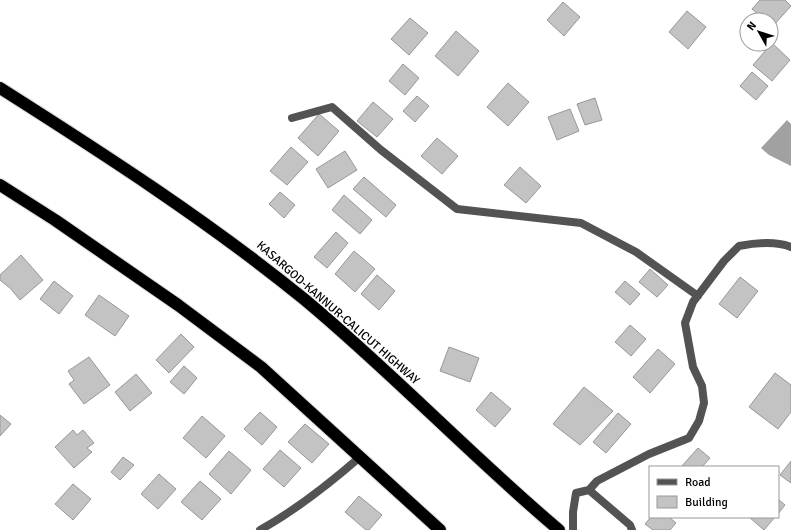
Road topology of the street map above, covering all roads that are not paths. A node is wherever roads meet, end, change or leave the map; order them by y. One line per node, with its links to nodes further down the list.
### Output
1 (0, 88): 10 (highway, KASARGOD-KANNUR-CALICUT HIGHWAY)
2 (292, 118): 5 (street)
3 (0, 186): 6 (highway)
4 (791, 247): 5 (street)
5 (698, 296): 7 (street)
6 (360, 457): 8 (street); 9 (highway)
7 (589, 490): 11 (street); 12 (street)
8 (260, 530)
9 (440, 530)
10 (559, 530)
11 (573, 530)
12 (632, 530)

